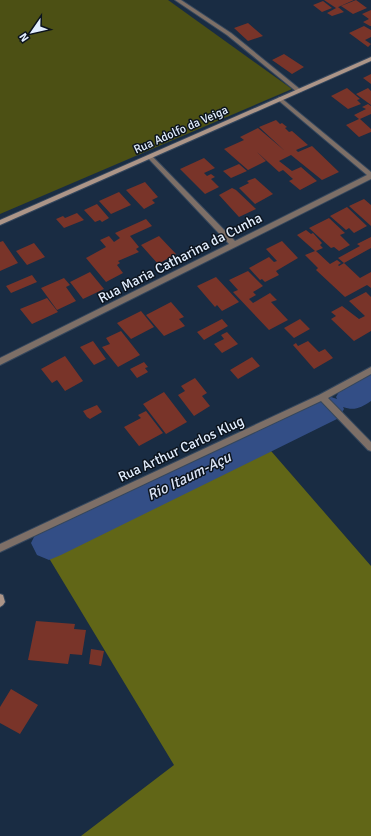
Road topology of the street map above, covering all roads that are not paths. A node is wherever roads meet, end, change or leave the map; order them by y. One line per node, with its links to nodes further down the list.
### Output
1 (178, 0): 3 (street)
2 (371, 59): 3 (street, Rua Adolfo da Veiga)
3 (299, 91): 4 (street, Rua Adolfo da Veiga)
4 (280, 99): 5 (street, Rua Adolfo da Veiga); 6 (street)
5 (150, 157): 7 (street, Rua Adolfo da Veiga); 8 (street)
6 (371, 175): 8 (street, Rua Maria Catharina da Cunha)
7 (0, 223)
8 (234, 245): 9 (street, Rua Maria Catharina da Cunha)
9 (0, 362)
10 (371, 370): 11 (street, Rua Arthur Carlos Klug)
11 (322, 397): 12 (street); 13 (street, Rua Arthur Carlos Klug)
12 (371, 447)
13 (0, 548)
14 (0, 598): 15 (street)
15 (0, 602)

